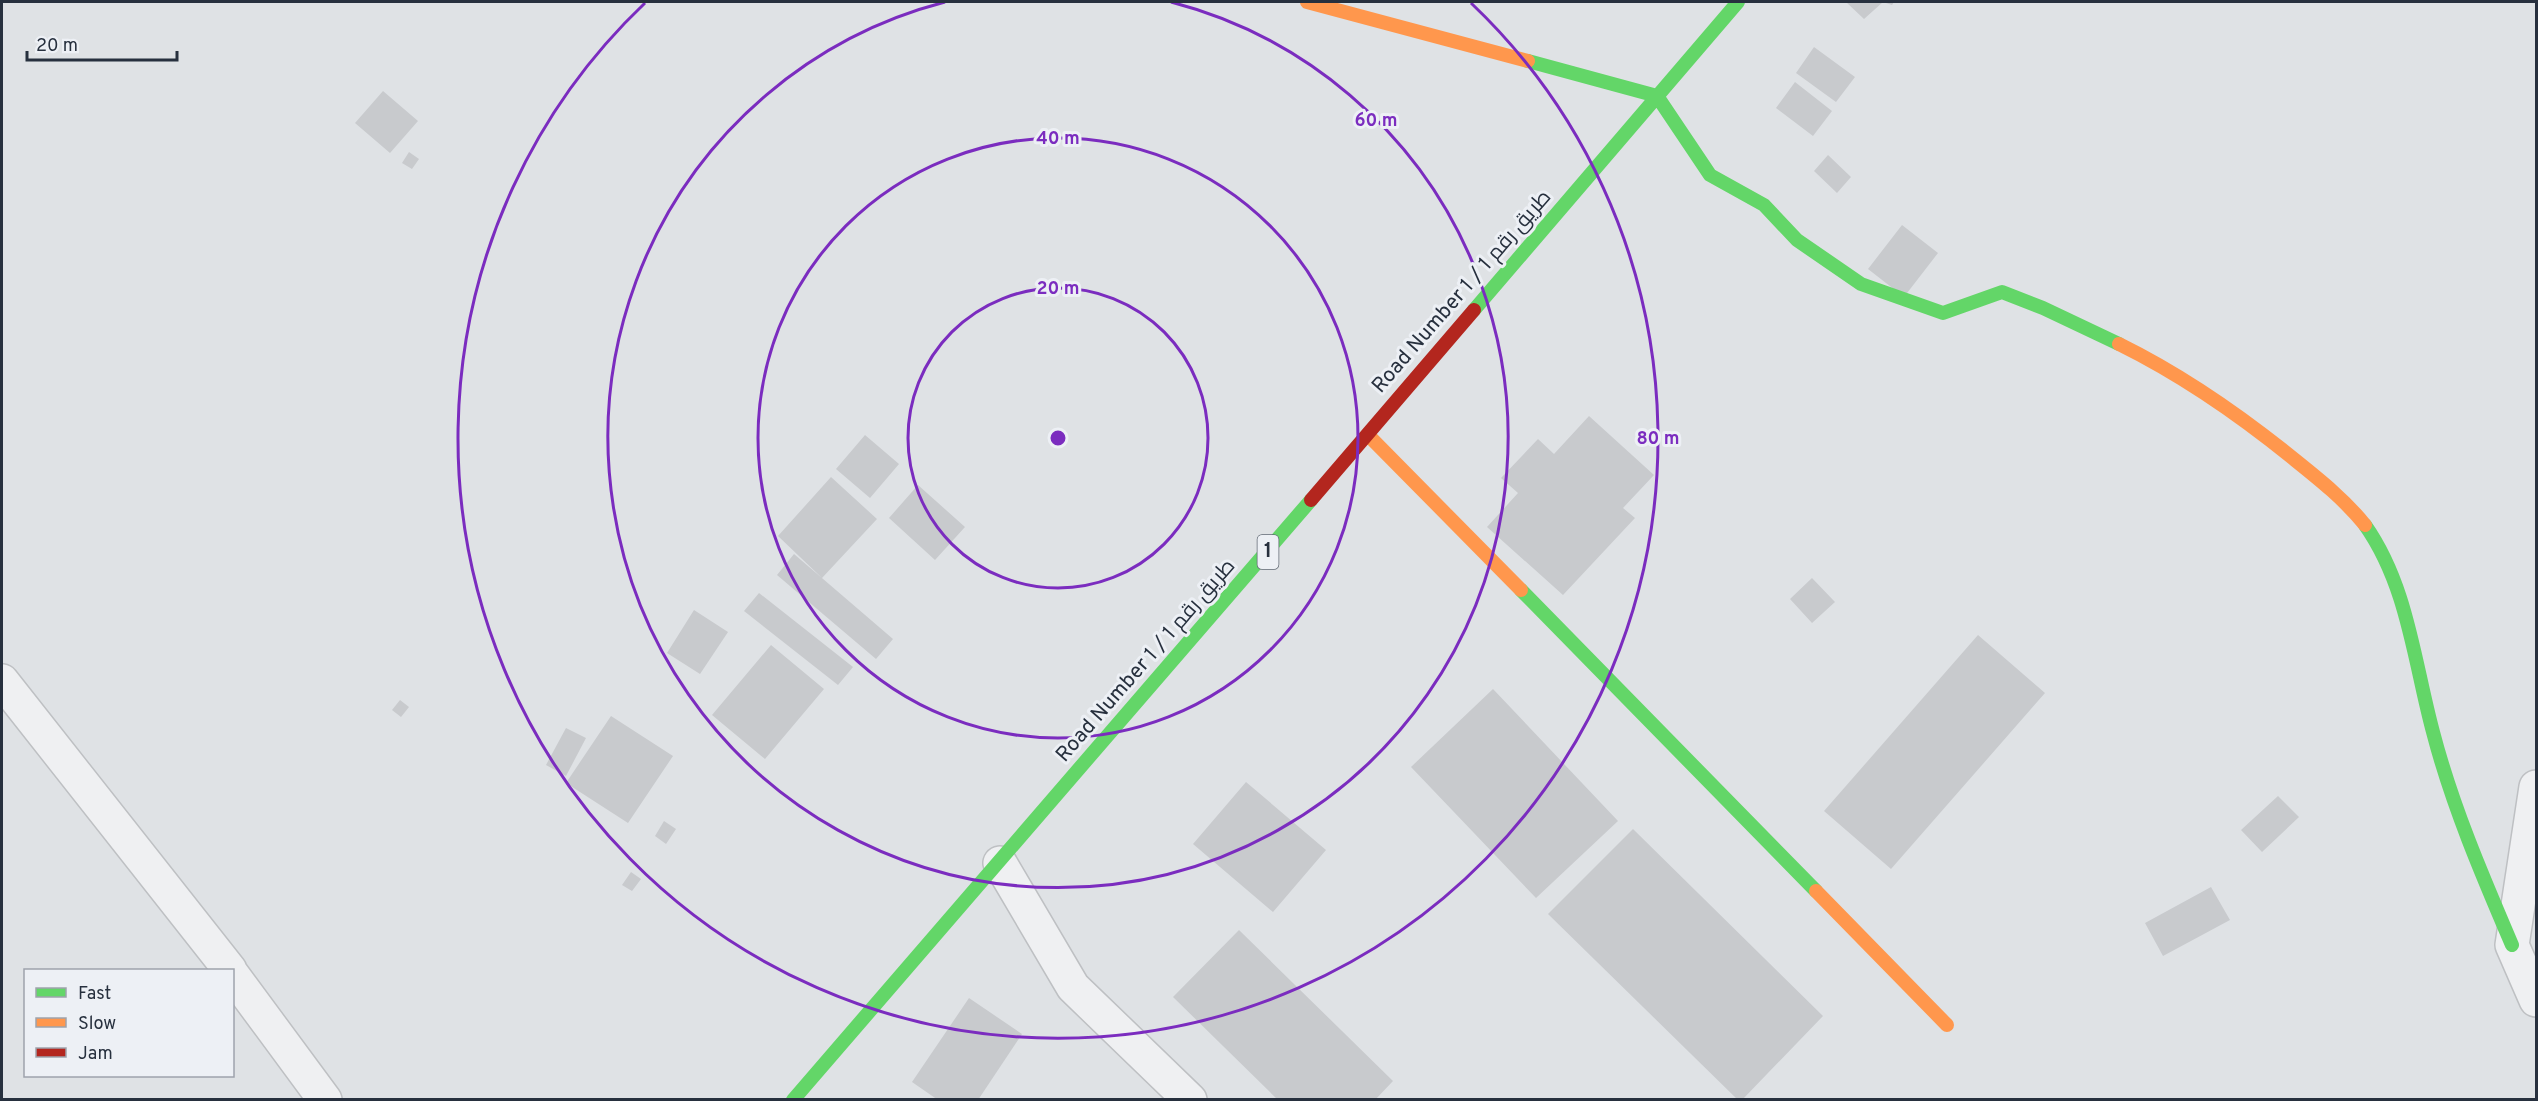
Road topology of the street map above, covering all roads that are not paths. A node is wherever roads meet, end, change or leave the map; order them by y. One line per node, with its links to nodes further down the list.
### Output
1 (1307, 2): 3 (main road)
2 (1738, 2): 3 (main road, Road Number 1 / طريق رقم 1 / 1)
3 (1658, 96): 4 (main road, Road Number 1 / طريق رقم 1 / 1); 8 (main road)
4 (1368, 435): 7 (main road, Road Number 1 / طريق رقم 1 / 1); 12 (main road)
5 (2, 681): 9 (street)
6 (2536, 787): 8 (street)
7 (1000, 863): 14 (main road, Road Number 1 / طريق رقم 1 / 1); 15 (street)
8 (2511, 945): 11 (street)
9 (229, 969)
10 (234, 976): 13 (street)
11 (2536, 1000)
12 (1947, 1025)
13 (325, 1100)
14 (793, 1100)
15 (1190, 1100)

